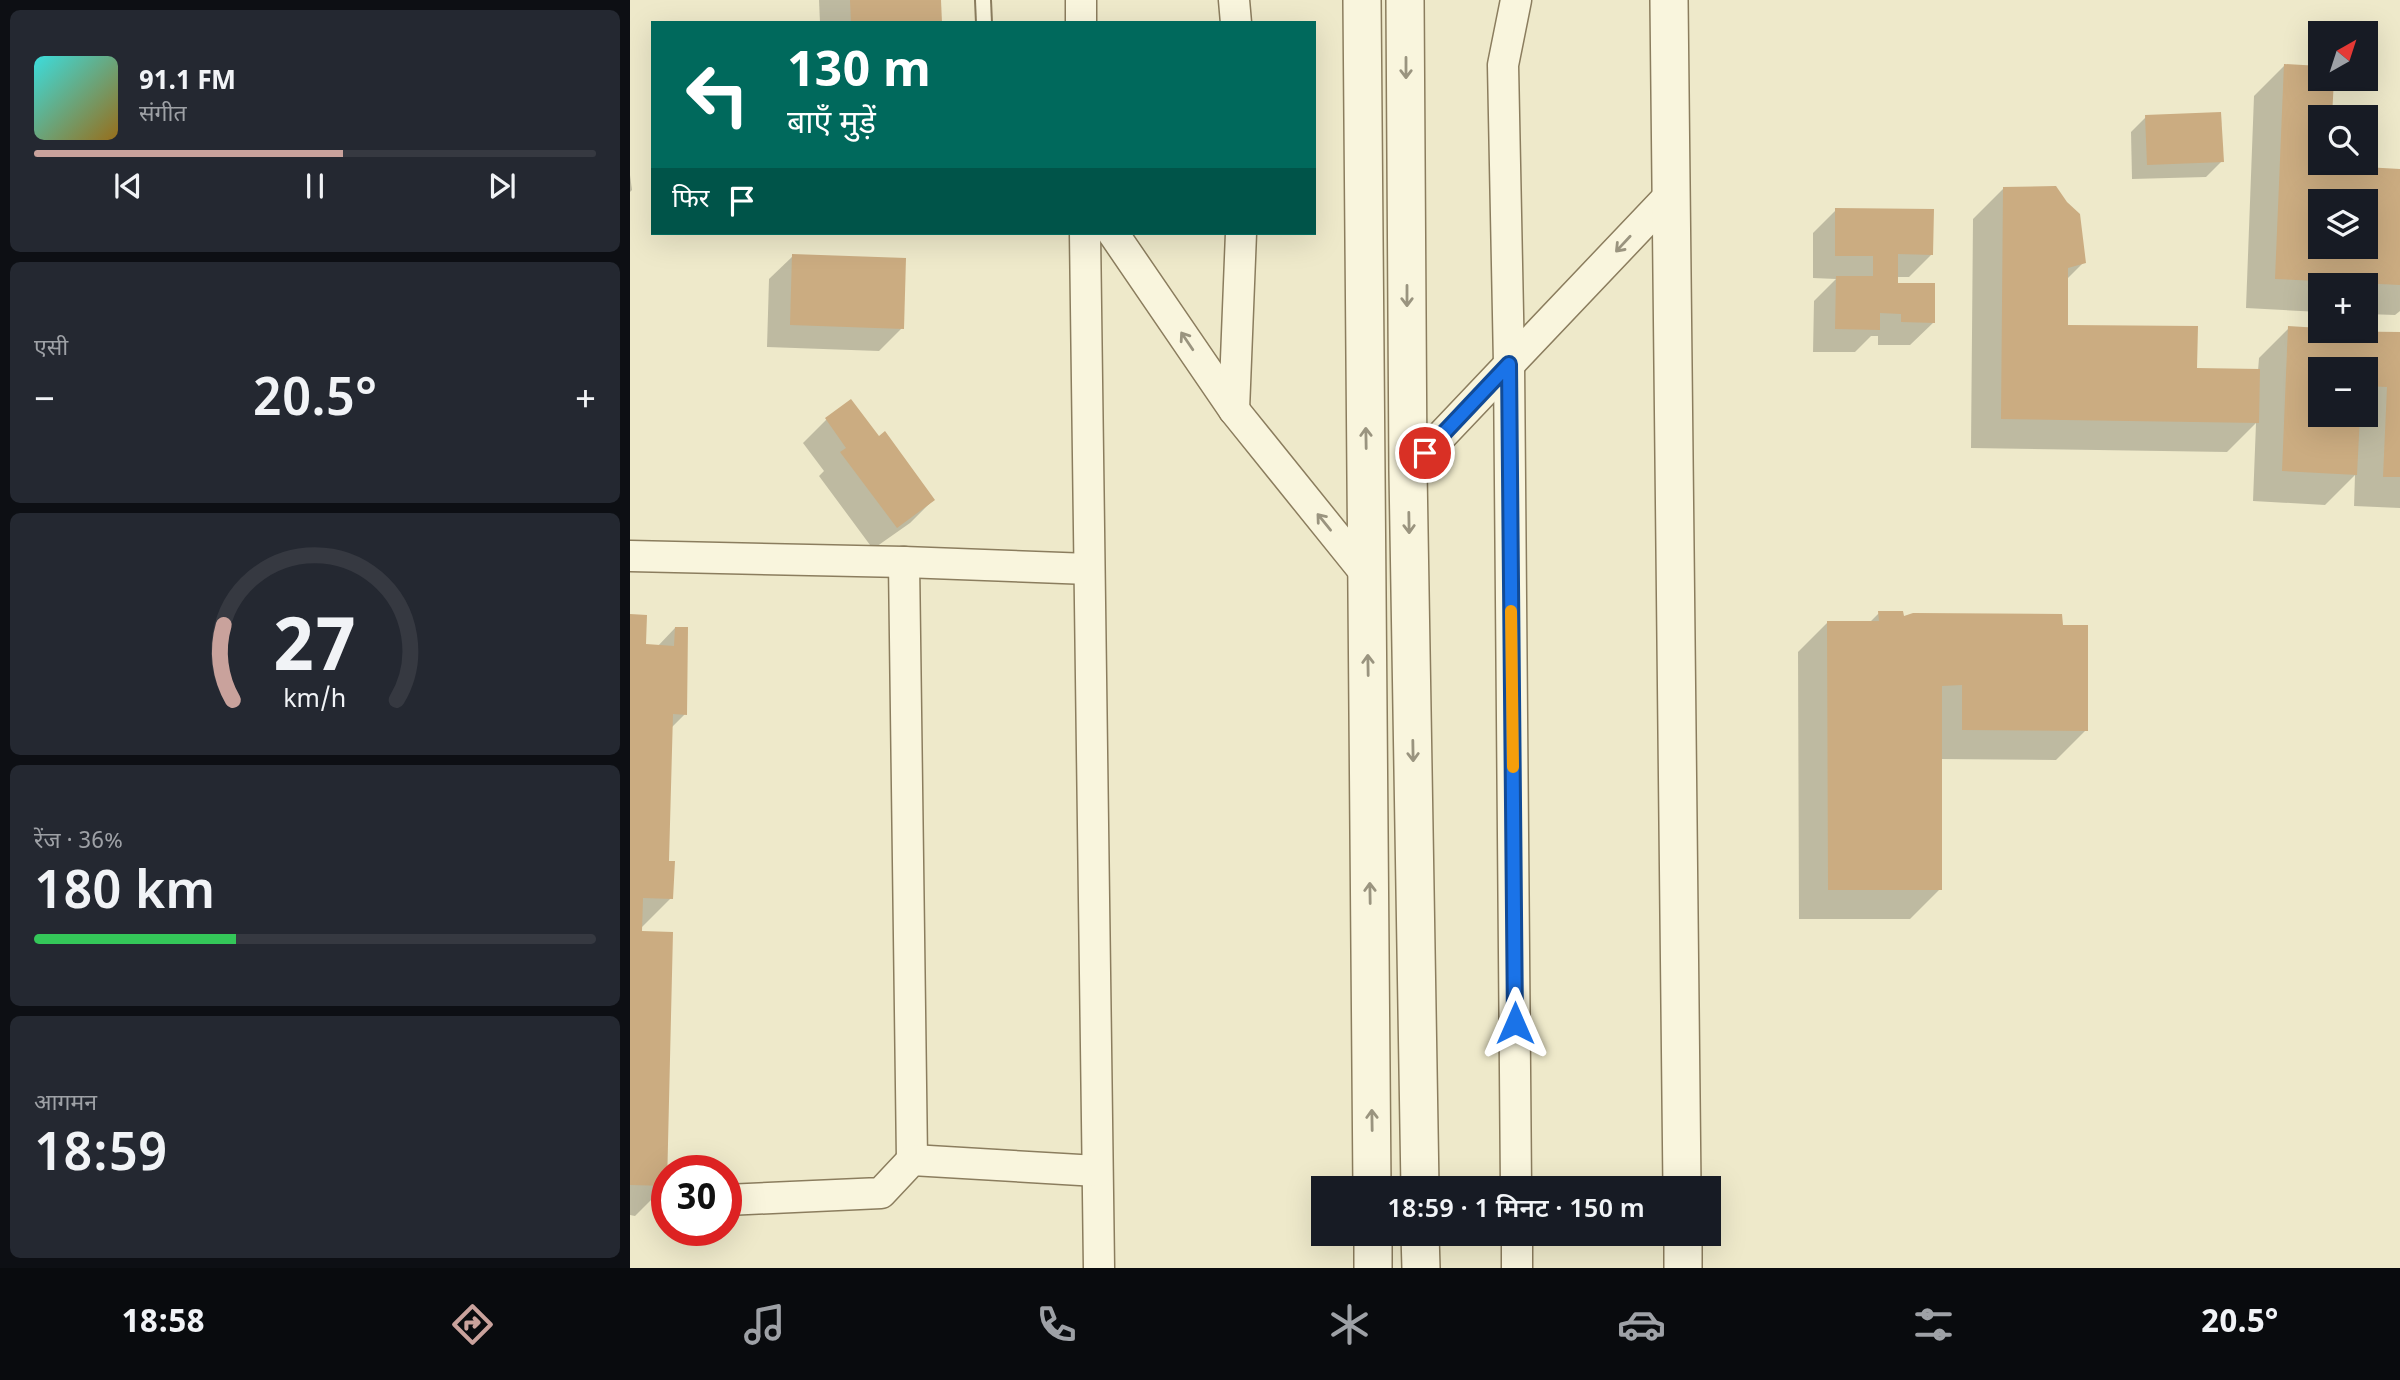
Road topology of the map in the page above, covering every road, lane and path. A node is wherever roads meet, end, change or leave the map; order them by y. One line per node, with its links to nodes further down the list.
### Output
1 (983, 0): 8 (lane)
2 (1081, 0): 9 (street)
3 (1234, 0): 10 (street)
4 (1362, 0): 21 (street, one-way to 4)
5 (1405, 0): 17 (street, one-way to 17)
6 (1516, 0): 15 (street)
7 (1669, 0): 11 (street)
8 (984, 21)
9 (1081, 21)
10 (1237, 21)
11 (1670, 195): 15 (street, one-way to 15); 27 (street)
12 (1085, 235): 20 (street)
13 (1114, 235): 16 (street, one-way to 13)
14 (1241, 235): 16 (street)
15 (1509, 364): 17 (street); 26 (street)
16 (1234, 410): 21 (street, one-way to 16)
17 (1408, 471): 25 (street, one-way to 25)
18 (630, 556): 19 (street)
19 (904, 562): 20 (street); 22 (street)
20 (1089, 569): 23 (street)
21 (1367, 575): 24 (street, one-way to 21)
22 (912, 1160): 23 (street); 28 (street)
23 (1097, 1171): 33 (street)
24 (1372, 1176)
25 (1420, 1176)
26 (1516, 1176)
27 (1682, 1176)
28 (742, 1199)
29 (1373, 1246): 34 (street)
30 (1420, 1246): 35 (street)
31 (1517, 1246): 36 (street)
32 (1683, 1246): 37 (street)
33 (1099, 1268)
34 (1373, 1268)
35 (1421, 1268)
36 (1517, 1268)
37 (1683, 1268)

